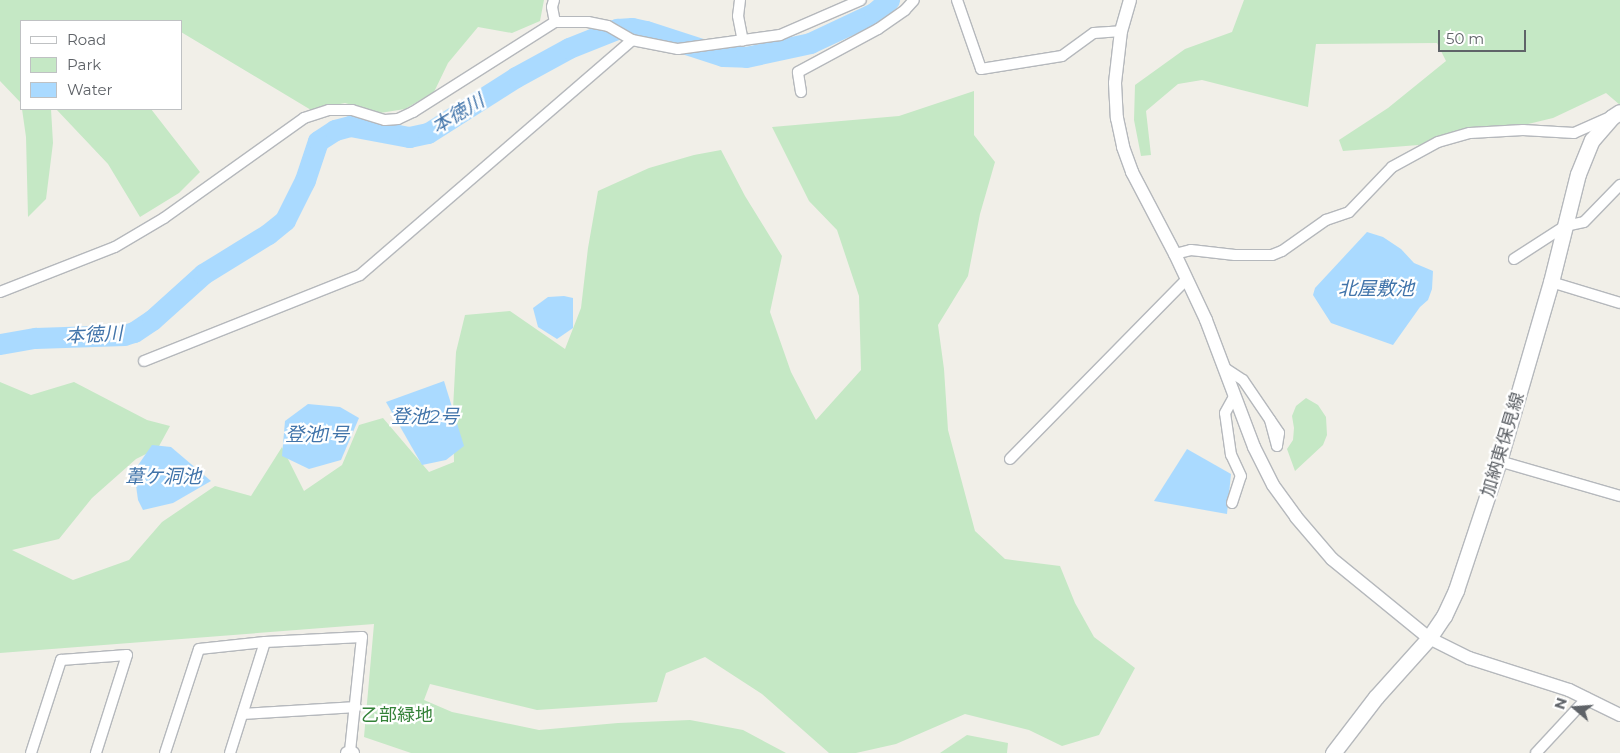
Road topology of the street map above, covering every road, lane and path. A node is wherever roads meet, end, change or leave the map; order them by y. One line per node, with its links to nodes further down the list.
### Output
1 (554, 0): 7 (street)
2 (740, 0): 10 (street)
3 (861, 0): 10 (street)
4 (914, 0): 11 (street)
5 (956, 0): 8 (street)
6 (1130, 0): 8 (street)
7 (555, 22): 9 (street); 19 (street)
8 (1121, 31): 15 (street)
9 (627, 38): 10 (street); 21 (street)
10 (739, 41)
11 (801, 92)
12 (1616, 114): 14 (main road, 加納東保見線); 15 (street)
13 (1620, 185): 14 (street)
14 (1565, 226): 16 (street); 18 (main road, 加納東保見線)
15 (1175, 254): 17 (street)
16 (1514, 259)
17 (1187, 279): 22 (street); 25 (street)
18 (1551, 282): 20 (street); 26 (main road, 加納東保見線)
19 (0, 292)
20 (1620, 303)
21 (144, 362)
22 (1226, 369): 23 (street); 24 (street)
23 (1234, 398): 28 (street); 29 (street)
24 (1270, 420)
25 (1010, 459)
26 (1499, 461): 27 (street); 29 (main road, 加納東保見線)
27 (1620, 496)
28 (1232, 503)
29 (1429, 638): 31 (street); 40 (main road, 加納東保見線)
30 (265, 642): 32 (street); 33 (street); 37 (street)
31 (1587, 698): 34 (street); 41 (street)
32 (356, 707): 33 (street); 39 (street)
33 (243, 714): 38 (street)
34 (1620, 715)
35 (31, 753): 36 (street)
36 (96, 753)
37 (165, 753)
38 (230, 753)
39 (350, 753)
40 (1333, 753)
41 (1536, 753)

